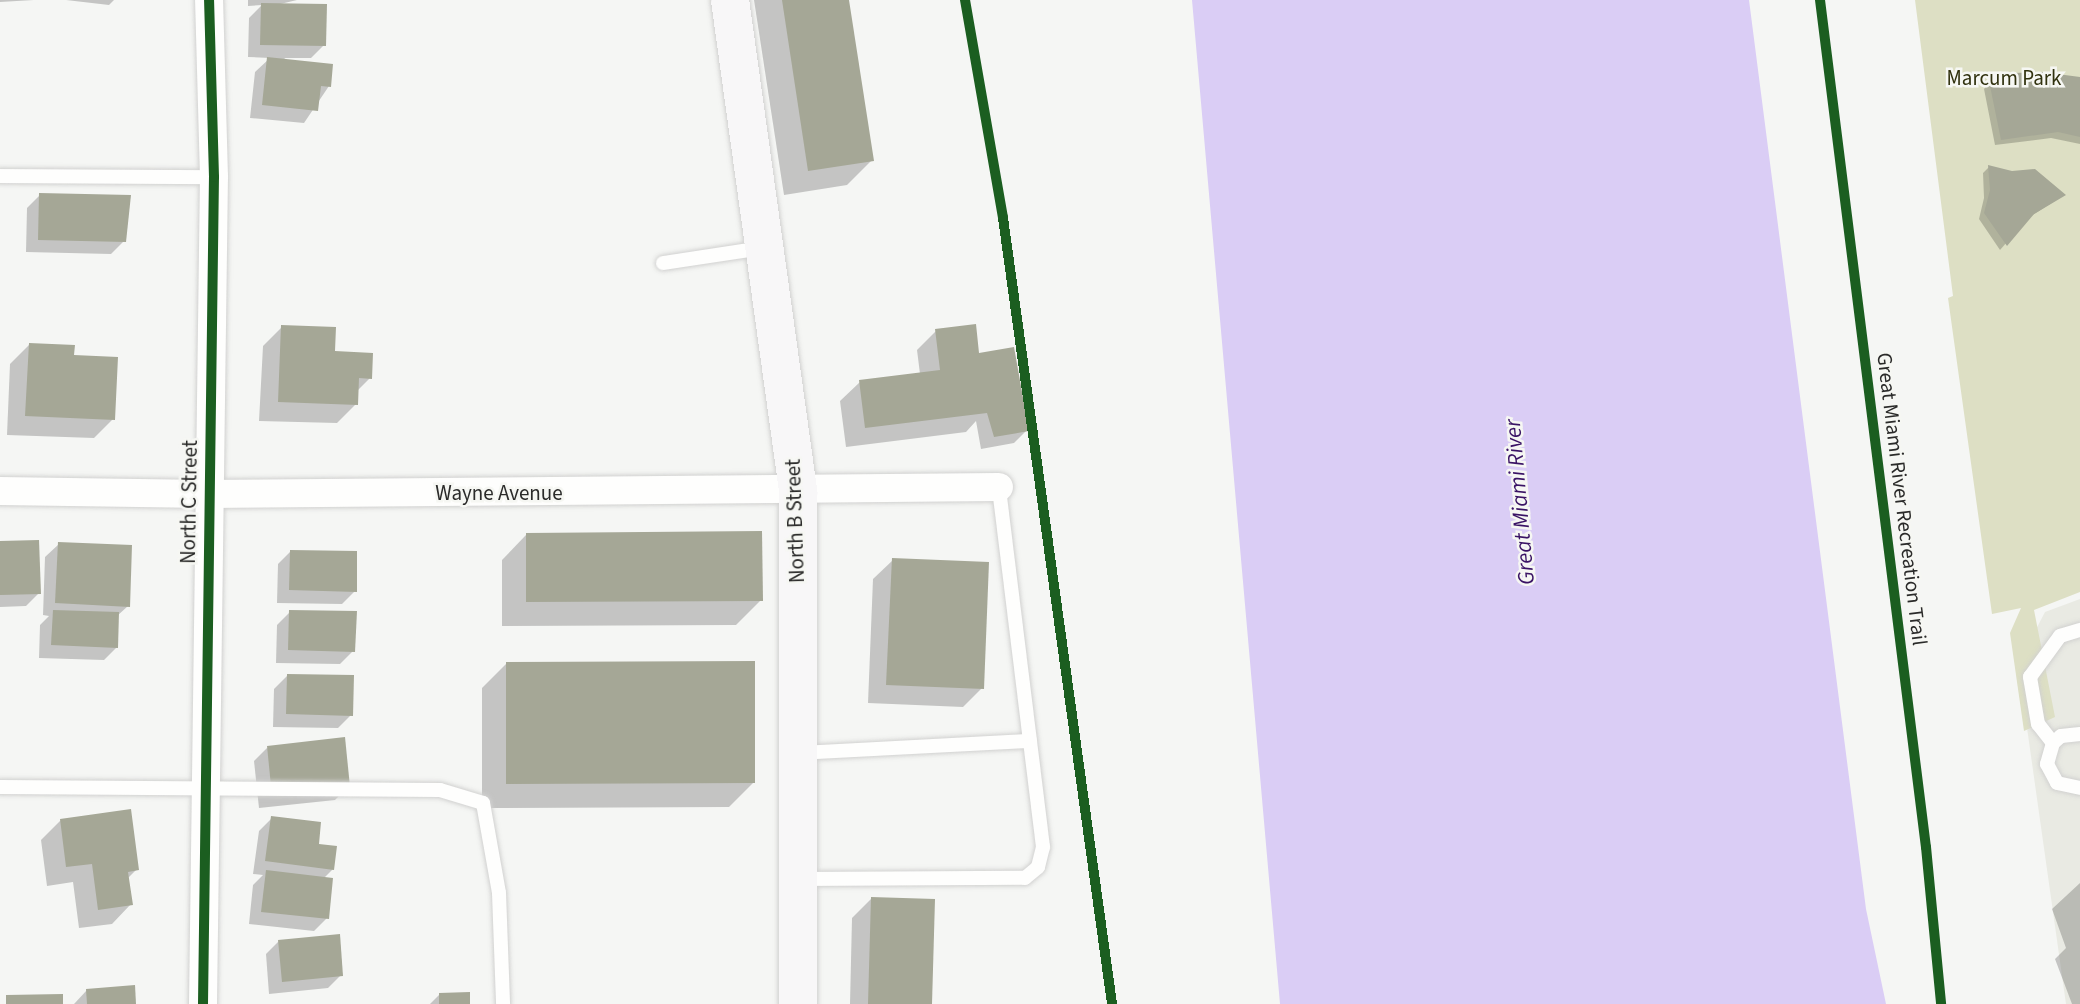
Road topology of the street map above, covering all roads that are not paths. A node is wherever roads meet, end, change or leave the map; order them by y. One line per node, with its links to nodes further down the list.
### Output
1 (209, 0): 4 (street, North C Street)
2 (730, 0): 5 (main road, North B Street)
3 (0, 176): 4 (lane)
4 (214, 177): 10 (street, North C Street)
5 (764, 247): 6 (lane); 9 (main road, North B Street)
6 (663, 262)
7 (999, 487): 9 (street, Wayne Avenue); 13 (lane)
8 (0, 491): 10 (street, Wayne Avenue)
9 (798, 492): 10 (street, Wayne Avenue); 15 (main road, North B Street)
10 (207, 494): 17 (street, North C Street)
11 (2080, 630): 14 (lane)
12 (2080, 734): 14 (lane)
13 (1030, 741): 15 (lane); 19 (lane)
14 (2053, 743): 18 (lane)
15 (798, 753): 19 (main road, North B Street)
16 (0, 787): 17 (lane)
17 (207, 788): 20 (street, North C Street); 21 (lane)
18 (2080, 788)
19 (798, 879): 22 (main road, North B Street)
20 (203, 1004)
21 (503, 1004)
22 (798, 1004)

